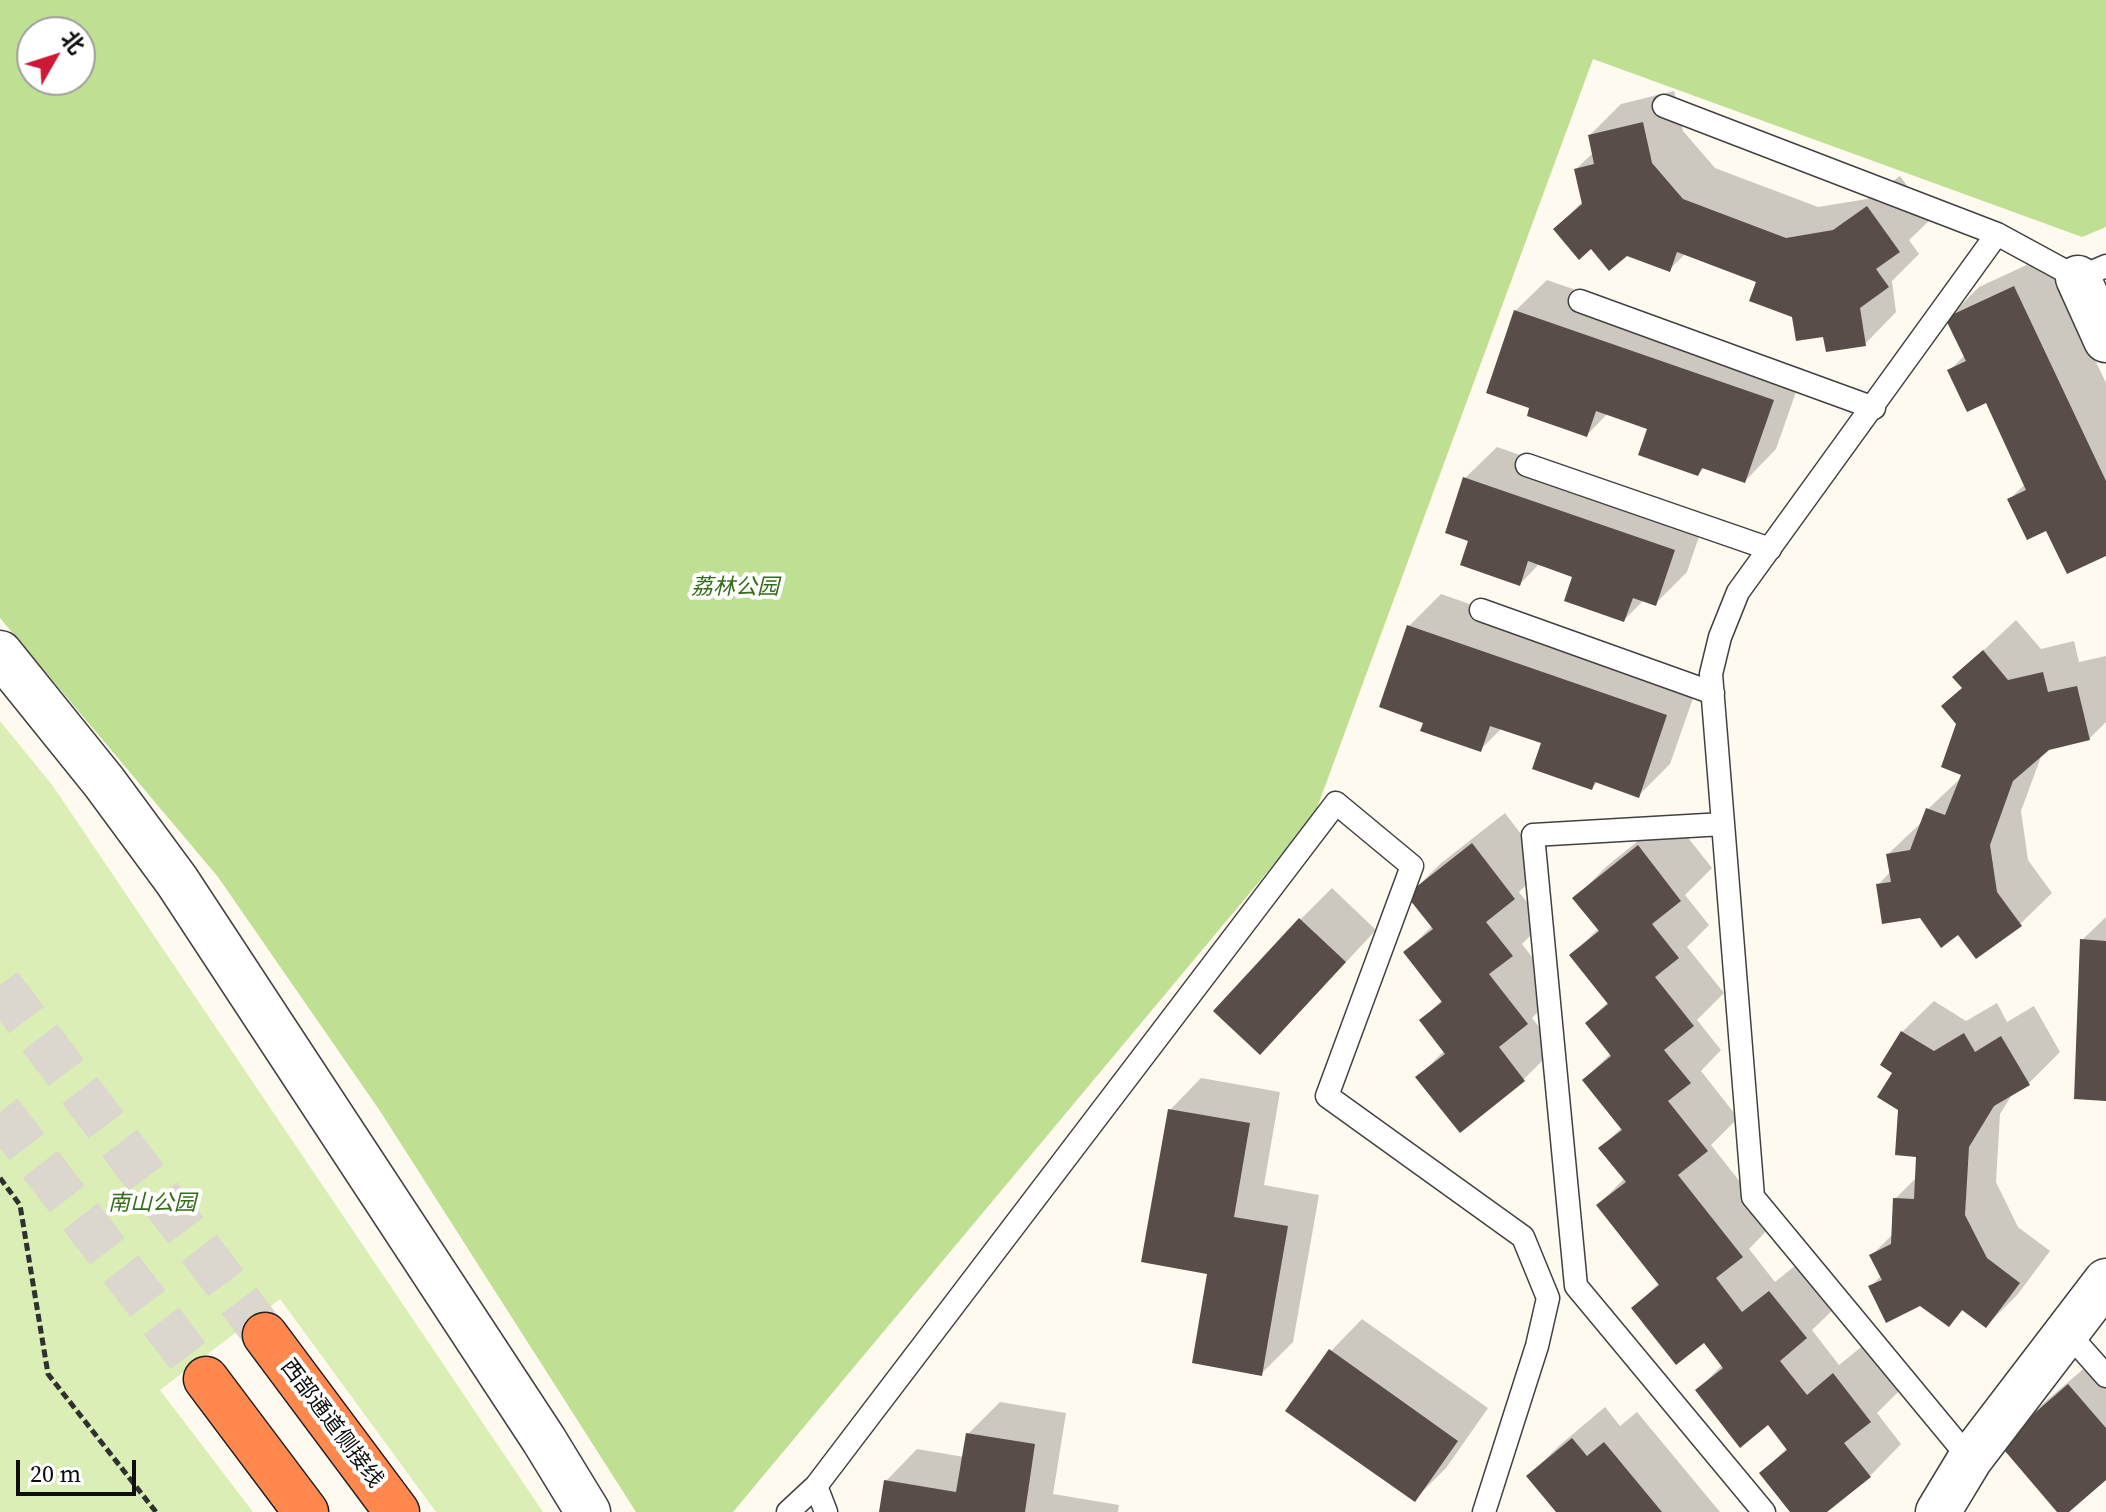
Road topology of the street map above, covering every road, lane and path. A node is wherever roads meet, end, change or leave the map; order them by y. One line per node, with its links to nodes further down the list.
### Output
1 (1664, 106): 2 (lane)
2 (1997, 234): 3 (lane); 6 (lane)
3 (2092, 272): 5 (street)
4 (1580, 301): 6 (lane)
5 (2106, 340)
6 (1874, 408): 8 (lane)
7 (1527, 465): 8 (lane)
8 (1770, 549): 11 (lane)
9 (1481, 610): 11 (lane)
10 (0, 653): 24 (street)
11 (1713, 693): 12 (lane)
12 (1723, 824): 19 (lane); 28 (lane)
13 (0, 1178): 21 (path)
14 (2106, 1281): 15 (street)
15 (2067, 1332): 17 (lane); 19 (street)
16 (265, 1335): 23 (highway, 西部通道侧接线)
17 (2106, 1376)
18 (206, 1379): 22 (highway)
19 (1970, 1459): 29 (street)
20 (816, 1486): 25 (lane); 26 (lane); 27 (lane)
21 (156, 1512)
22 (306, 1512)
23 (397, 1512)
24 (588, 1512)
25 (788, 1512)
26 (826, 1512)
27 (1484, 1512)
28 (1764, 1512)
29 (1938, 1512)

